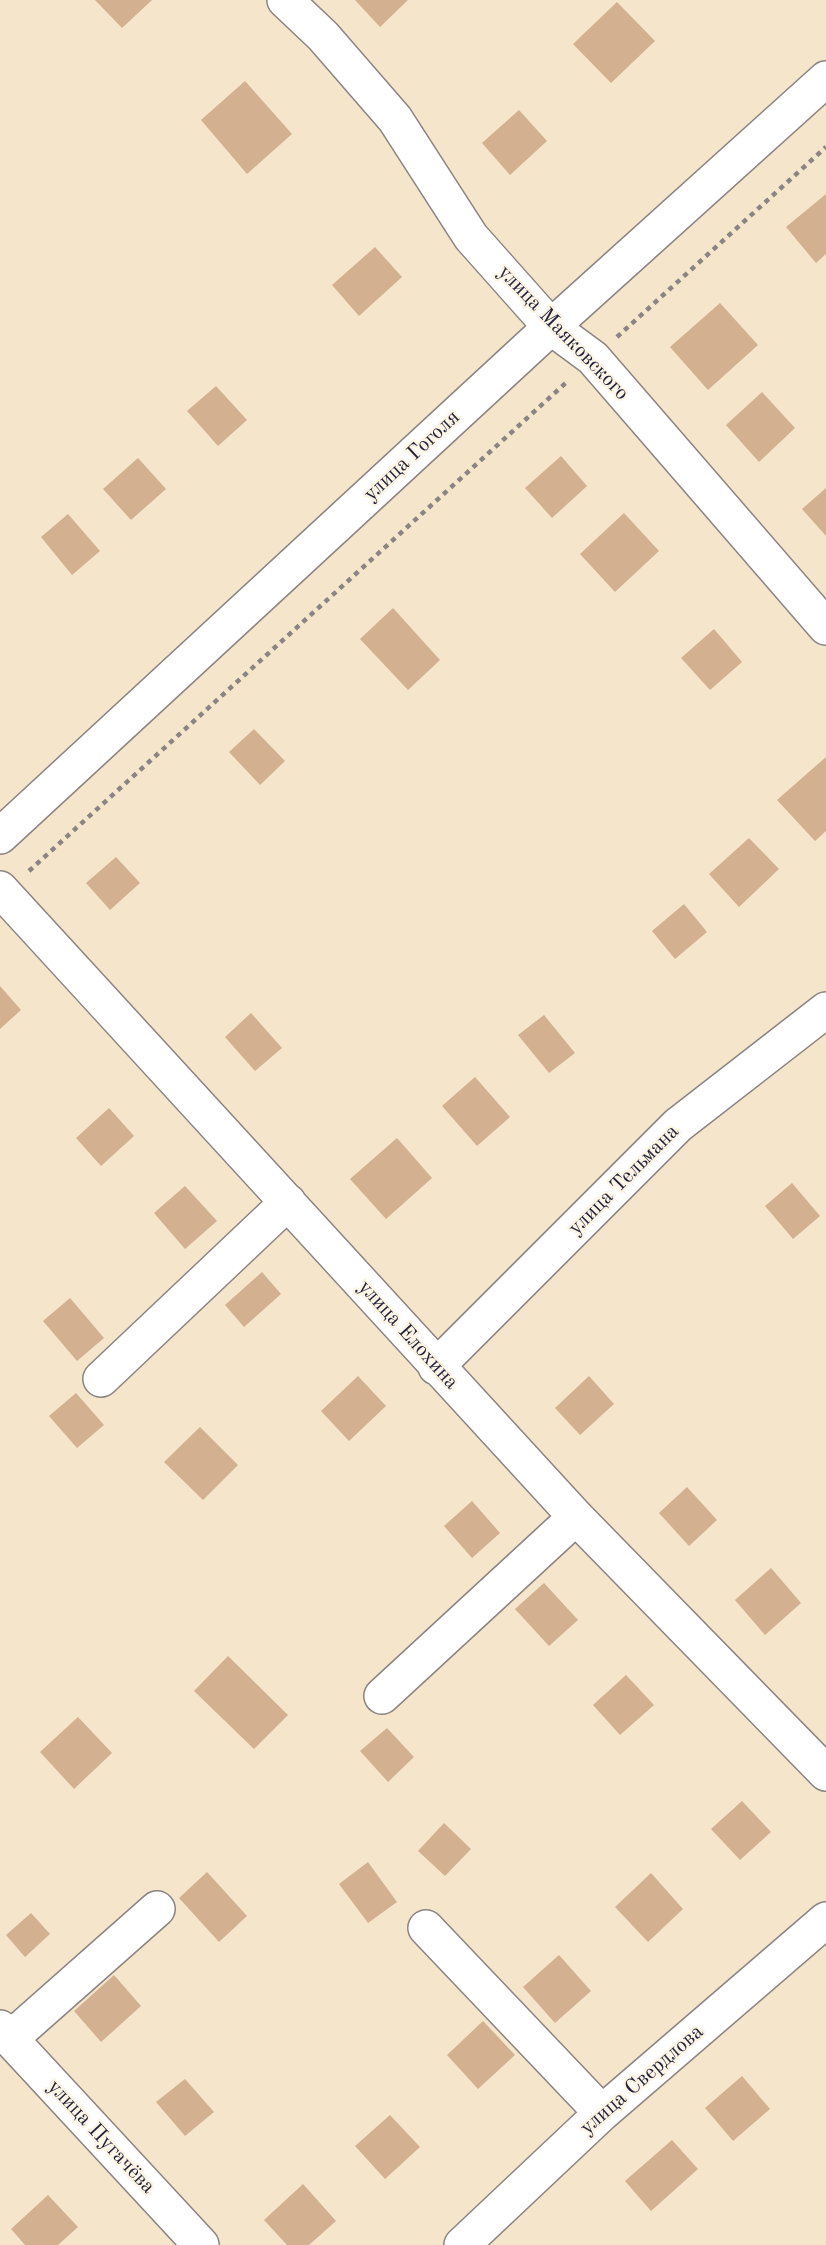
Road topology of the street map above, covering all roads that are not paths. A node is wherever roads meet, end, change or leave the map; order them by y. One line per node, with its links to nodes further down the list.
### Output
1 (285, 0): 3 (street, улица Маяковского)
2 (826, 79): 3 (street, улица Гоголя)
3 (551, 327): 4 (street, улица Маяковского); 5 (street, улица Гоголя)
4 (826, 627)
5 (0, 836)
6 (2, 892): 8 (street, улица Елохина)
7 (826, 1010): 9 (street, улица Тельмана)
8 (288, 1202): 9 (street, улица Елохина); 10 (street)
9 (436, 1367): 11 (street, улица Елохина)
10 (101, 1379)
11 (576, 1517): 12 (street); 13 (street, улица Елохина)
12 (382, 1696)
13 (826, 1773)
14 (157, 1909): 17 (street)
15 (826, 1920): 18 (street, улица Свердлова)
16 (426, 1927): 18 (street)
17 (5, 2034): 19 (street, улица Пугачёва)
18 (602, 2113): 20 (street, улица Свердлова)
19 (201, 2245)
20 (462, 2245)

